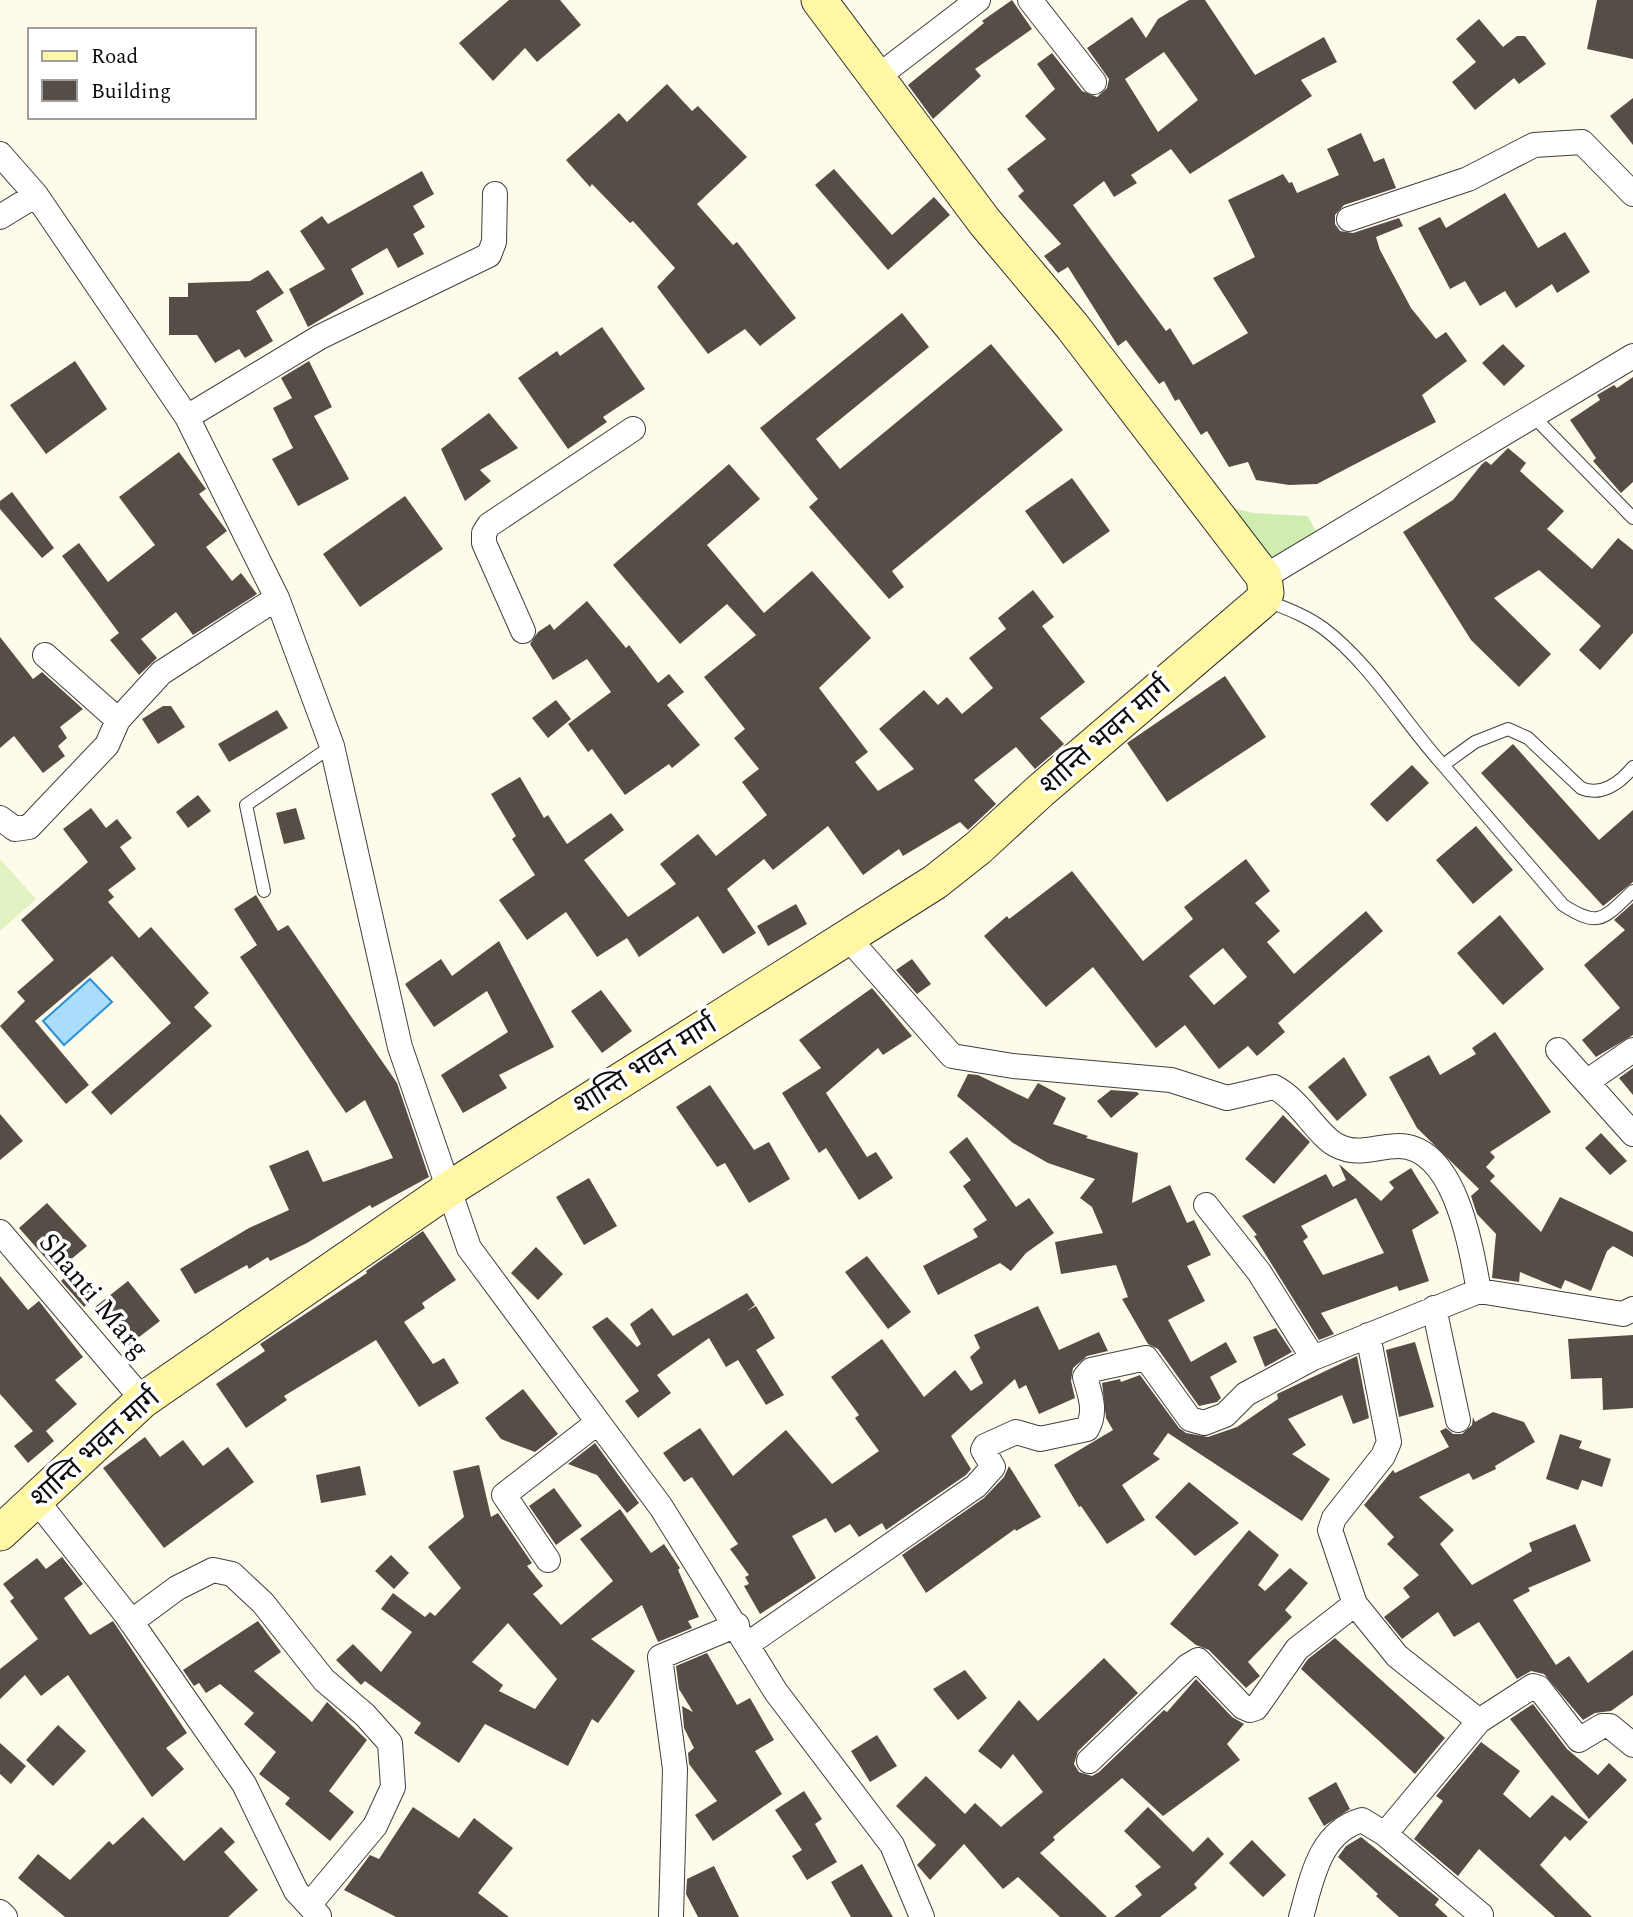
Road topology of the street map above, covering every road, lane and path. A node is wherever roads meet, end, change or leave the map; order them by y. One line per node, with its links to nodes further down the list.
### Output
1 (819, 0): 4 (main road)
2 (978, 0): 4 (street)
3 (1030, 0): 5 (street)
4 (876, 78): 17 (main road)
5 (1094, 82)
6 (0, 154): 9 (street)
7 (495, 194): 14 (street)
8 (1633, 194): 11 (street)
9 (36, 195): 10 (street); 14 (street)
10 (0, 217)
11 (1349, 219)
12 (1633, 356): 13 (street)
13 (1532, 415): 16 (lane); 17 (street)
14 (187, 417): 18 (street)
15 (633, 429): 19 (street)
16 (1633, 518)
17 (1263, 588): 23 (lane); 28 (main road, शान्ति भवन मार्ग)
18 (277, 598): 21 (street); 22 (street)
19 (523, 631)
20 (45, 655): 21 (street)
21 (118, 720): 25 (street)
22 (332, 747): 26 (lane); 33 (street)
23 (1443, 765): 24 (lane); 27 (lane)
24 (1633, 767)
25 (0, 818)
26 (264, 891)
27 (1633, 891)
28 (849, 939): 33 (main road, शान्ति भवन मार्ग); 36 (street)
29 (1558, 1050): 31 (street)
30 (1633, 1050): 31 (street)
31 (1588, 1082): 32 (street)
32 (1633, 1134)
33 (449, 1189): 41 (main road, शान्ति भवन मार्ग); 43 (street)
34 (1206, 1205): 40 (street)
35 (0, 1232): 41 (street, Shanti Marg)
36 (1479, 1291): 37 (street); 38 (street)
37 (1434, 1308): 39 (street); 42 (street)
38 (1633, 1309)
39 (1368, 1335): 40 (street); 47 (street)
40 (1313, 1358): 49 (street)
41 (143, 1400): 44 (main road, शान्ति भवन मार्ग)
42 (1458, 1420)
43 (597, 1423): 46 (street); 49 (street)
44 (37, 1501): 45 (main road, शान्ति भवन मार्ग); 48 (street)
45 (1, 1530)
46 (548, 1560)
47 (1354, 1604): 50 (street); 52 (street)
48 (131, 1622): 54 (street); 54 (street)
49 (742, 1635): 58 (street); 59 (street)
50 (1479, 1721): 51 (street); 53 (street)
51 (1633, 1745)
52 (1089, 1761)
53 (1385, 1834): 56 (street); 60 (street)
54 (314, 1911)
55 (0, 1912): 57 (street)
56 (1481, 1915)
57 (5, 1917)
58 (671, 1917)
59 (922, 1917)
60 (1301, 1917)

